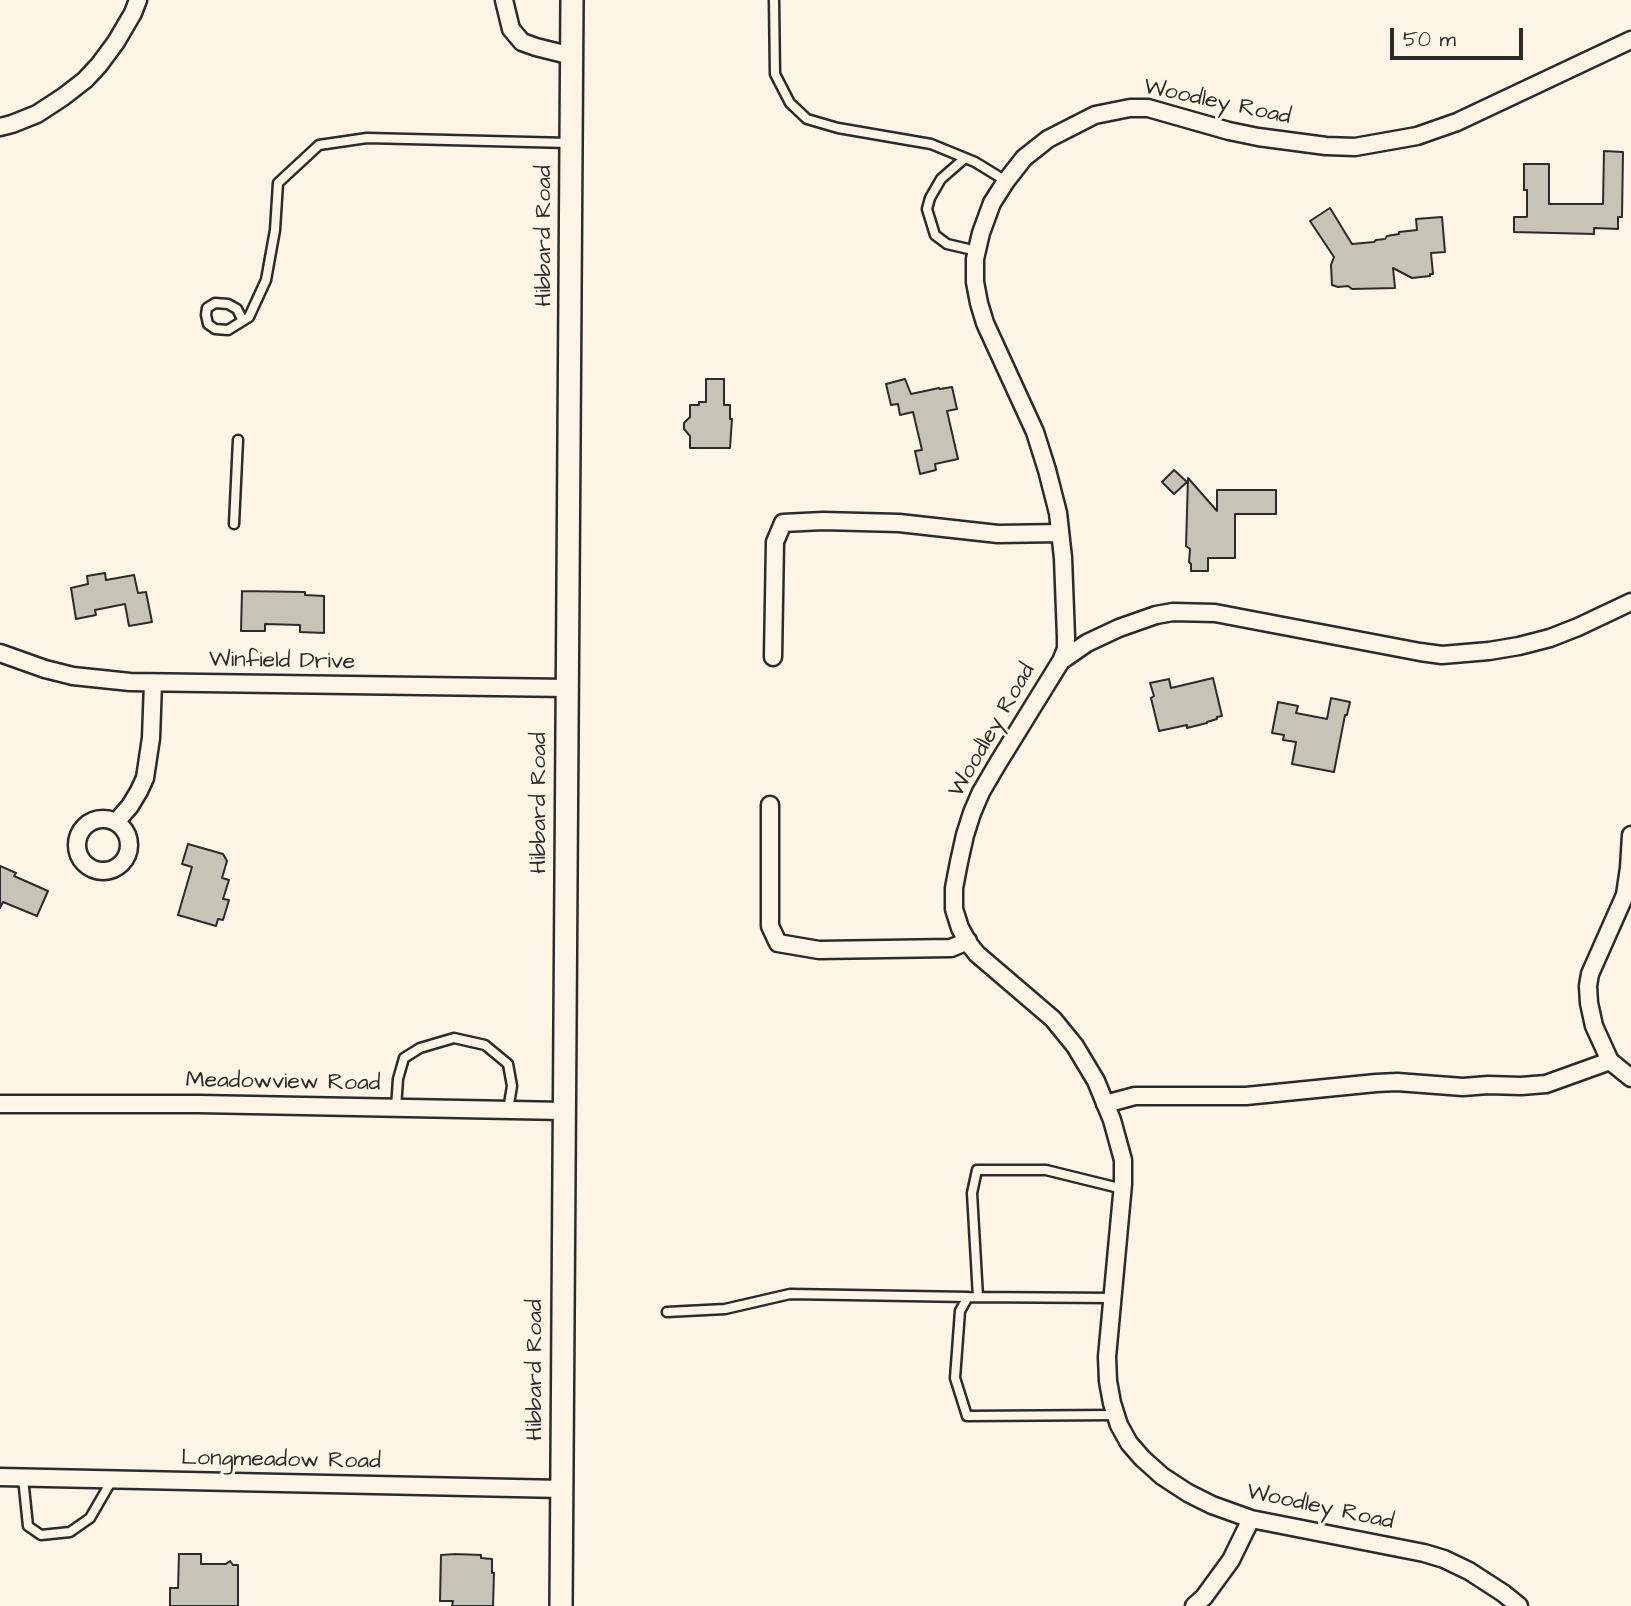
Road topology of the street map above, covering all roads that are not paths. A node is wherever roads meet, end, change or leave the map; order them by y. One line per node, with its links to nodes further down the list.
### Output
1 (138, 0): 7 (street)
2 (504, 0): 6 (street)
3 (572, 0): 6 (street, Hibbard Road)
4 (774, 0): 9 (lane)
5 (1631, 40): 10 (street, Woodley Road)
6 (572, 56): 8 (street, Hibbard Road)
7 (0, 127)
8 (572, 143): 12 (lane); 21 (street, Hibbard Road)
9 (965, 158): 10 (lane); 11 (lane)
10 (1006, 181): 11 (street, Woodley Road)
11 (977, 251): 15 (street, Woodley Road)
12 (243, 321): 12 (lane)
13 (238, 440): 14 (lane)
14 (234, 524)
15 (1060, 533): 18 (street); 19 (street, Woodley Road)
16 (1631, 602): 19 (street, Woodley Road)
17 (0, 653): 20 (street, Winfield Drive)
18 (773, 657)
19 (1061, 661): 25 (street, Woodley Road)
20 (153, 683): 21 (street, Winfield Drive); 23 (street)
21 (568, 688): 32 (street, Hibbard Road)
22 (770, 805): 25 (street)
23 (116, 822)
24 (1631, 835): 26 (street)
25 (968, 941): 29 (street, Woodley Road)
26 (1610, 1061): 27 (street); 29 (street)
27 (1631, 1078)
28 (0, 1104): 30 (street, Meadowview Road)
29 (1105, 1104): 33 (street, Woodley Road)
30 (396, 1108): 31 (street, Meadowview Road); 31 (lane)
31 (508, 1110): 32 (street, Meadowview Road)
32 (564, 1111): 42 (street, Hibbard Road)
33 (1123, 1189): 35 (lane); 36 (street, Woodley Road)
34 (968, 1297): 35 (lane); 37 (lane); 38 (lane)
35 (978, 1297): 36 (lane)
36 (1113, 1298): 38 (street, Woodley Road)
37 (667, 1311)
38 (1116, 1415): 43 (street, Woodley Road)
39 (0, 1477): 40 (street, Longmeadow Road)
40 (23, 1478): 41 (street, Longmeadow Road); 41 (lane)
41 (113, 1480): 42 (street, Longmeadow Road)
42 (562, 1489): 44 (street, Hibbard Road)
43 (1251, 1519): 45 (street); 46 (street, Woodley Road)
44 (561, 1606)
45 (1194, 1606)
46 (1520, 1606)

